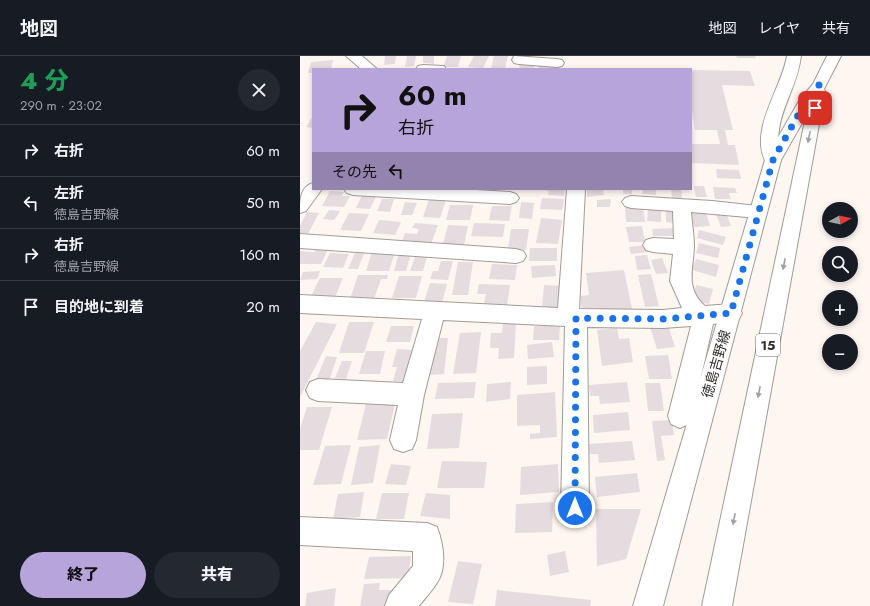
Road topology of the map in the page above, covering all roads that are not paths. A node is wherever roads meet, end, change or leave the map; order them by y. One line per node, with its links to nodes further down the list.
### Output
1 (353, 56): 8 (street)
2 (441, 56): 9 (street)
3 (521, 56): 7 (street)
4 (794, 56): 11 (street)
5 (821, 56): 10 (street, 徳島吉野線 / 15)
6 (834, 56): 10 (street, 徳島吉野線 / 15)
7 (551, 60)
8 (369, 68)
9 (434, 68)
10 (819, 85): 11 (street, 徳島吉野線 / 15); 37 (street, 徳島吉野線 / 15, one-way to 37)
11 (773, 160): 19 (street, 徳島吉野線 / 15)
12 (312, 190): 18 (street)
13 (370, 190): 15 (street)
14 (576, 190): 28 (street)
15 (510, 198)
16 (631, 202): 17 (street)
17 (682, 205): 19 (street); 22 (street)
18 (300, 207)
19 (758, 212): 26 (street, 徳島吉野線 / 15)
20 (300, 241): 23 (street)
21 (654, 245): 22 (street)
22 (684, 247): 27 (street)
23 (516, 256)
24 (300, 304): 25 (street)
25 (435, 311): 28 (street); 30 (street)
26 (731, 313): 27 (street); 36 (street, 徳島吉野線 / 15)
27 (702, 315): 28 (street); 31 (street)
28 (572, 317): 33 (street)
29 (318, 390): 30 (street)
30 (412, 395): 32 (street)
31 (680, 416)
32 (403, 440)
33 (575, 508)
34 (300, 531): 35 (street)
35 (400, 606)
36 (648, 606)
37 (717, 606)

